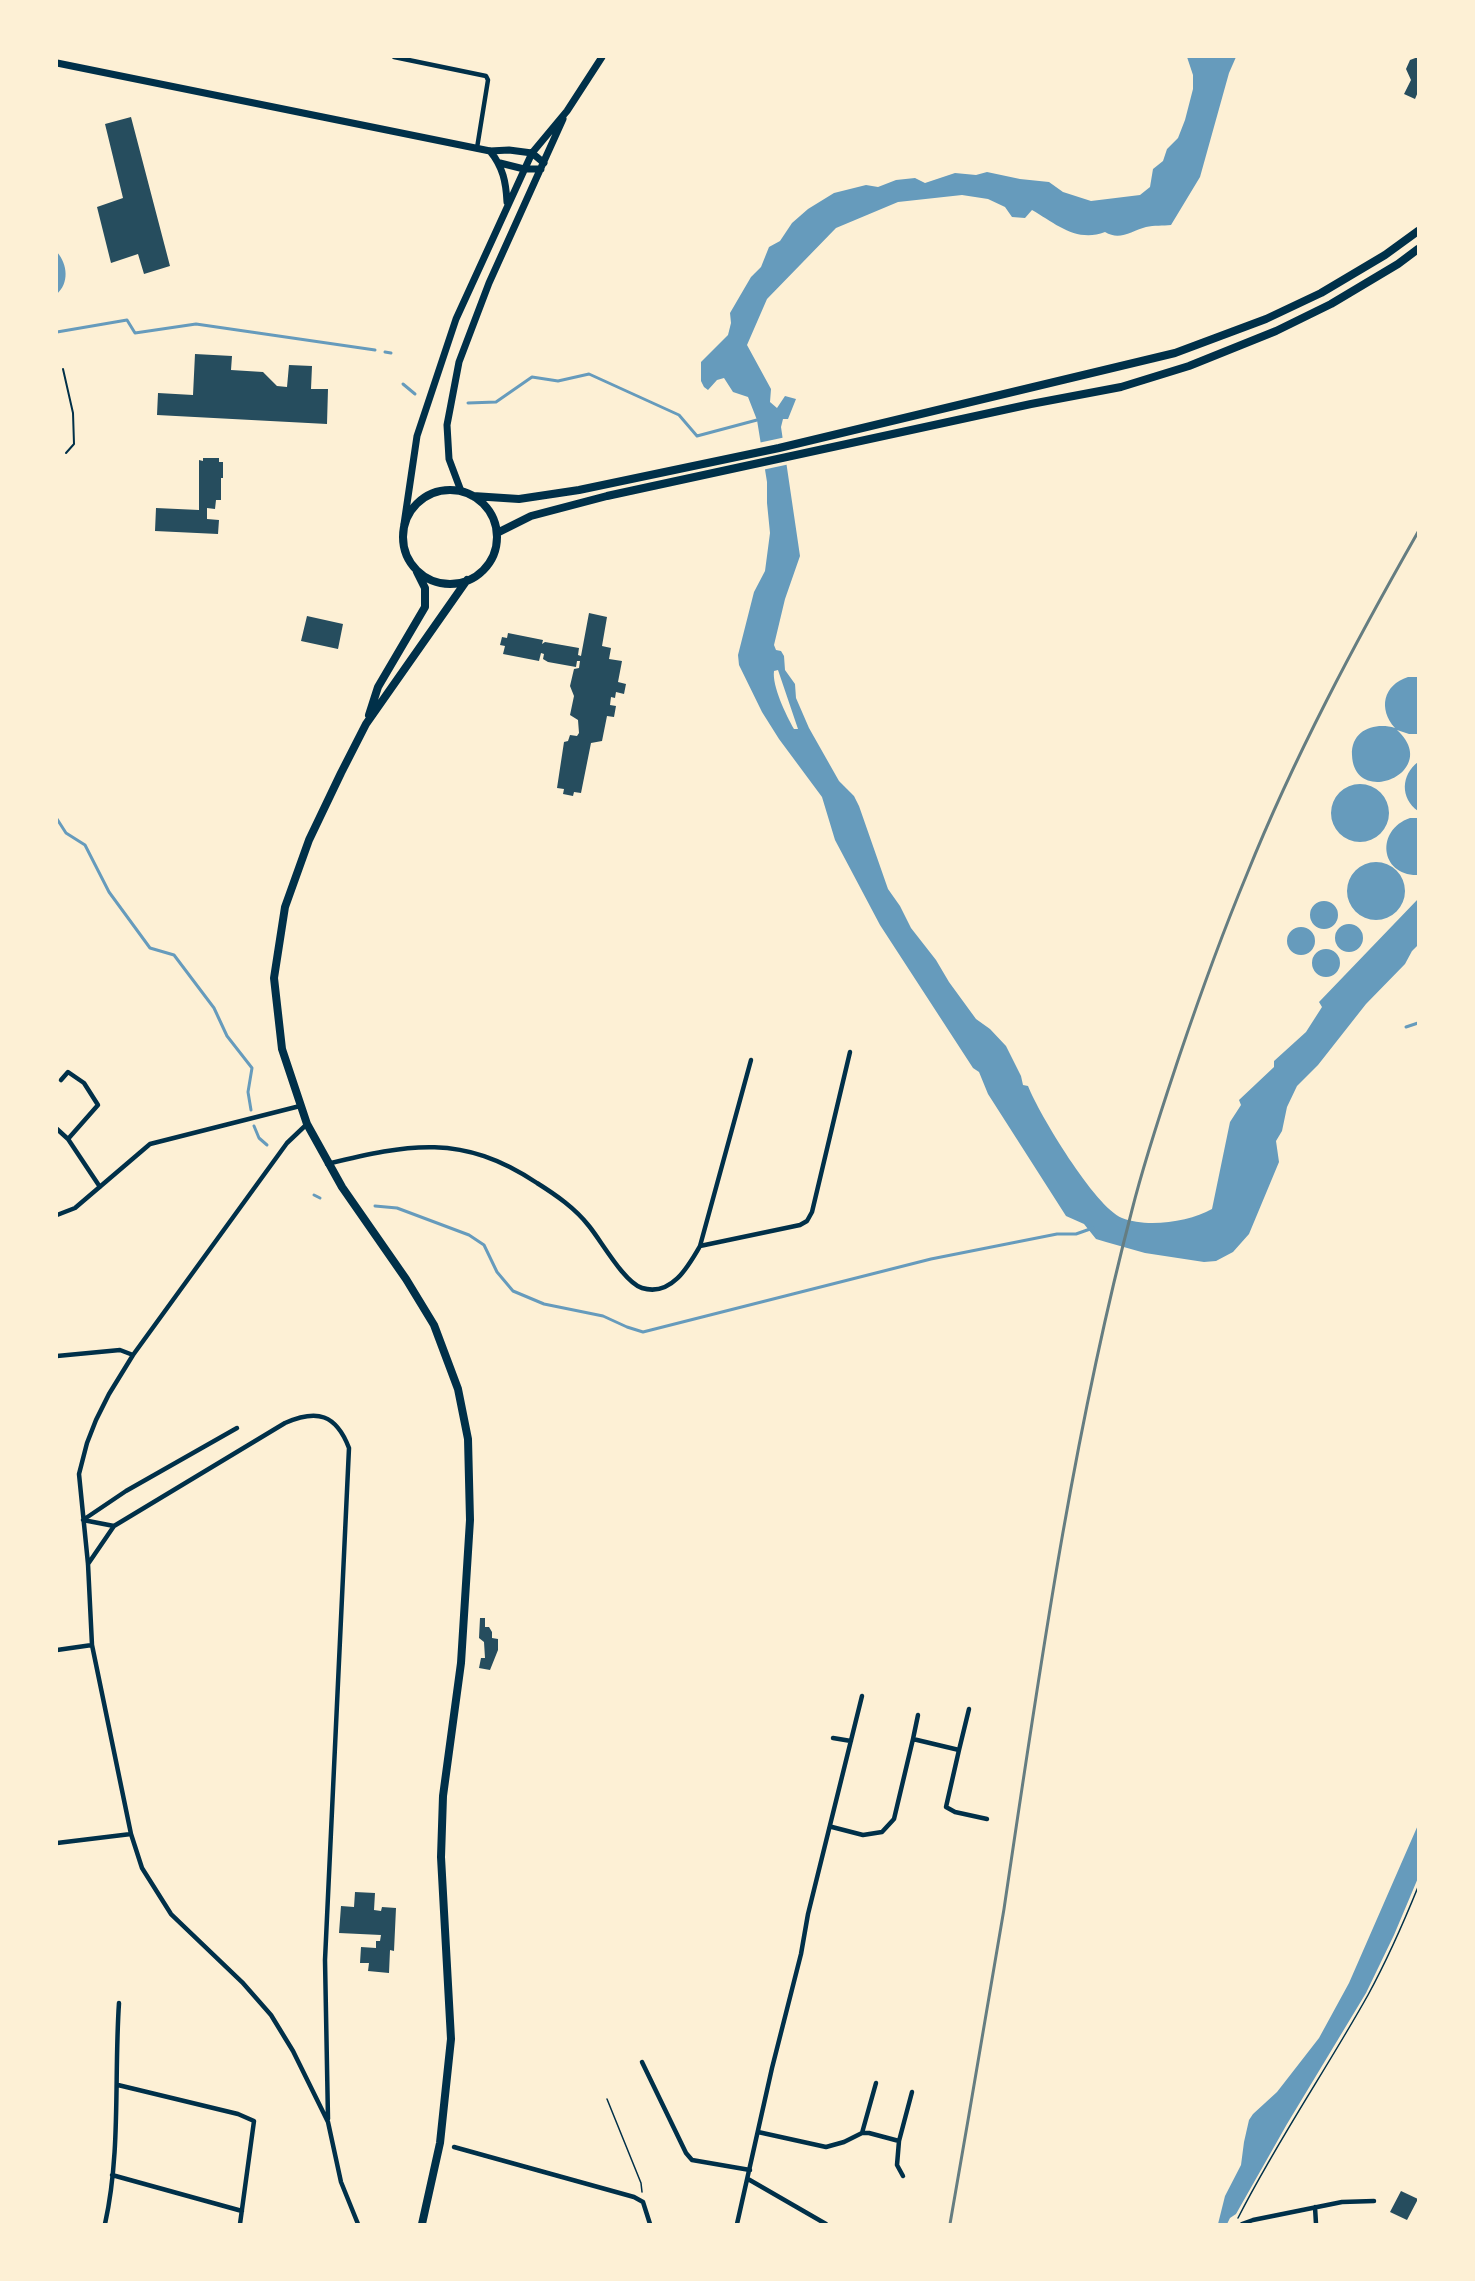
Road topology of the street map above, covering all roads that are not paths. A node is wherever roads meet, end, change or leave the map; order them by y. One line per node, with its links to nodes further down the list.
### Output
1 (394, 57): 5 (street)
2 (439, 57): 5 (street)
3 (602, 57): 6 (main road)
4 (57, 63): 7 (main road)
5 (437, 65): 7 (street)
6 (567, 111): 9 (main road); 11 (main road)
7 (477, 148): 8 (main road)
8 (490, 152): 9 (main road); 10 (main road)
9 (531, 153): 11 (main road); 12 (main road)
10 (500, 163): 12 (main road); 13 (main road)
11 (542, 166): 12 (main road); 18 (main road)
12 (524, 169): 13 (main road)
13 (507, 205): 20 (main road)
14 (1418, 231): 19 (highway)
15 (1418, 249): 21 (highway)
16 (63, 369): 17 (lane)
17 (66, 453)
18 (461, 491): 19 (highway); 20 (highway)
19 (473, 496): 21 (highway)
20 (404, 524): 22 (highway)
21 (496, 533): 23 (highway)
22 (415, 568): 23 (highway); 24 (highway)
23 (467, 580): 24 (highway)
24 (366, 724): 28 (highway)
25 (850, 1052): 35 (street)
26 (751, 1060): 35 (street)
27 (61, 1080): 31 (street)
28 (300, 1106): 29 (highway); 33 (street)
29 (307, 1125): 32 (highway); 36 (street)
30 (57, 1129): 31 (street)
31 (68, 1138): 33 (street)
32 (327, 1164): 35 (street); 75 (highway)
33 (100, 1187): 34 (street)
34 (57, 1215)
35 (700, 1246)
36 (133, 1355): 37 (street); 39 (street)
37 (57, 1356)
38 (237, 1428): 39 (street)
39 (83, 1520): 40 (street); 41 (street)
40 (114, 1526): 41 (street); 60 (street)
41 (88, 1564): 42 (street)
42 (92, 1645): 43 (street); 53 (street)
43 (57, 1650)
44 (862, 1696): 49 (street)
45 (969, 1709): 50 (street)
46 (918, 1715): 48 (street)
47 (833, 1738): 49 (street)
48 (913, 1739): 50 (street); 52 (street)
49 (850, 1741): 52 (street)
50 (958, 1750): 51 (street)
51 (987, 1819)
52 (832, 1827): 61 (street)
53 (131, 1834): 54 (street); 60 (street)
54 (57, 1843)
55 (119, 2003): 58 (street)
56 (642, 2062): 65 (street)
57 (876, 2083): 62 (street)
58 (118, 2085): 66 (street); 71 (street)
59 (912, 2092): 63 (street)
60 (328, 2122): 74 (street)
61 (758, 2132): 62 (street); 65 (street)
62 (862, 2133): 63 (street)
63 (899, 2140): 67 (street)
64 (454, 2147): 76 (street)
65 (750, 2170): 68 (street)
66 (112, 2175): 71 (street); 72 (street)
67 (903, 2176)
68 (748, 2179): 77 (street); 78 (street)
69 (1374, 2201): 70 (street)
70 (1315, 2207): 79 (street); 80 (street)
71 (242, 2211): 73 (street)
72 (105, 2224)
73 (240, 2224)
74 (358, 2224)
75 (422, 2224)
76 (650, 2224)
77 (737, 2224)
78 (826, 2224)
79 (1242, 2224)
80 (1316, 2224)

